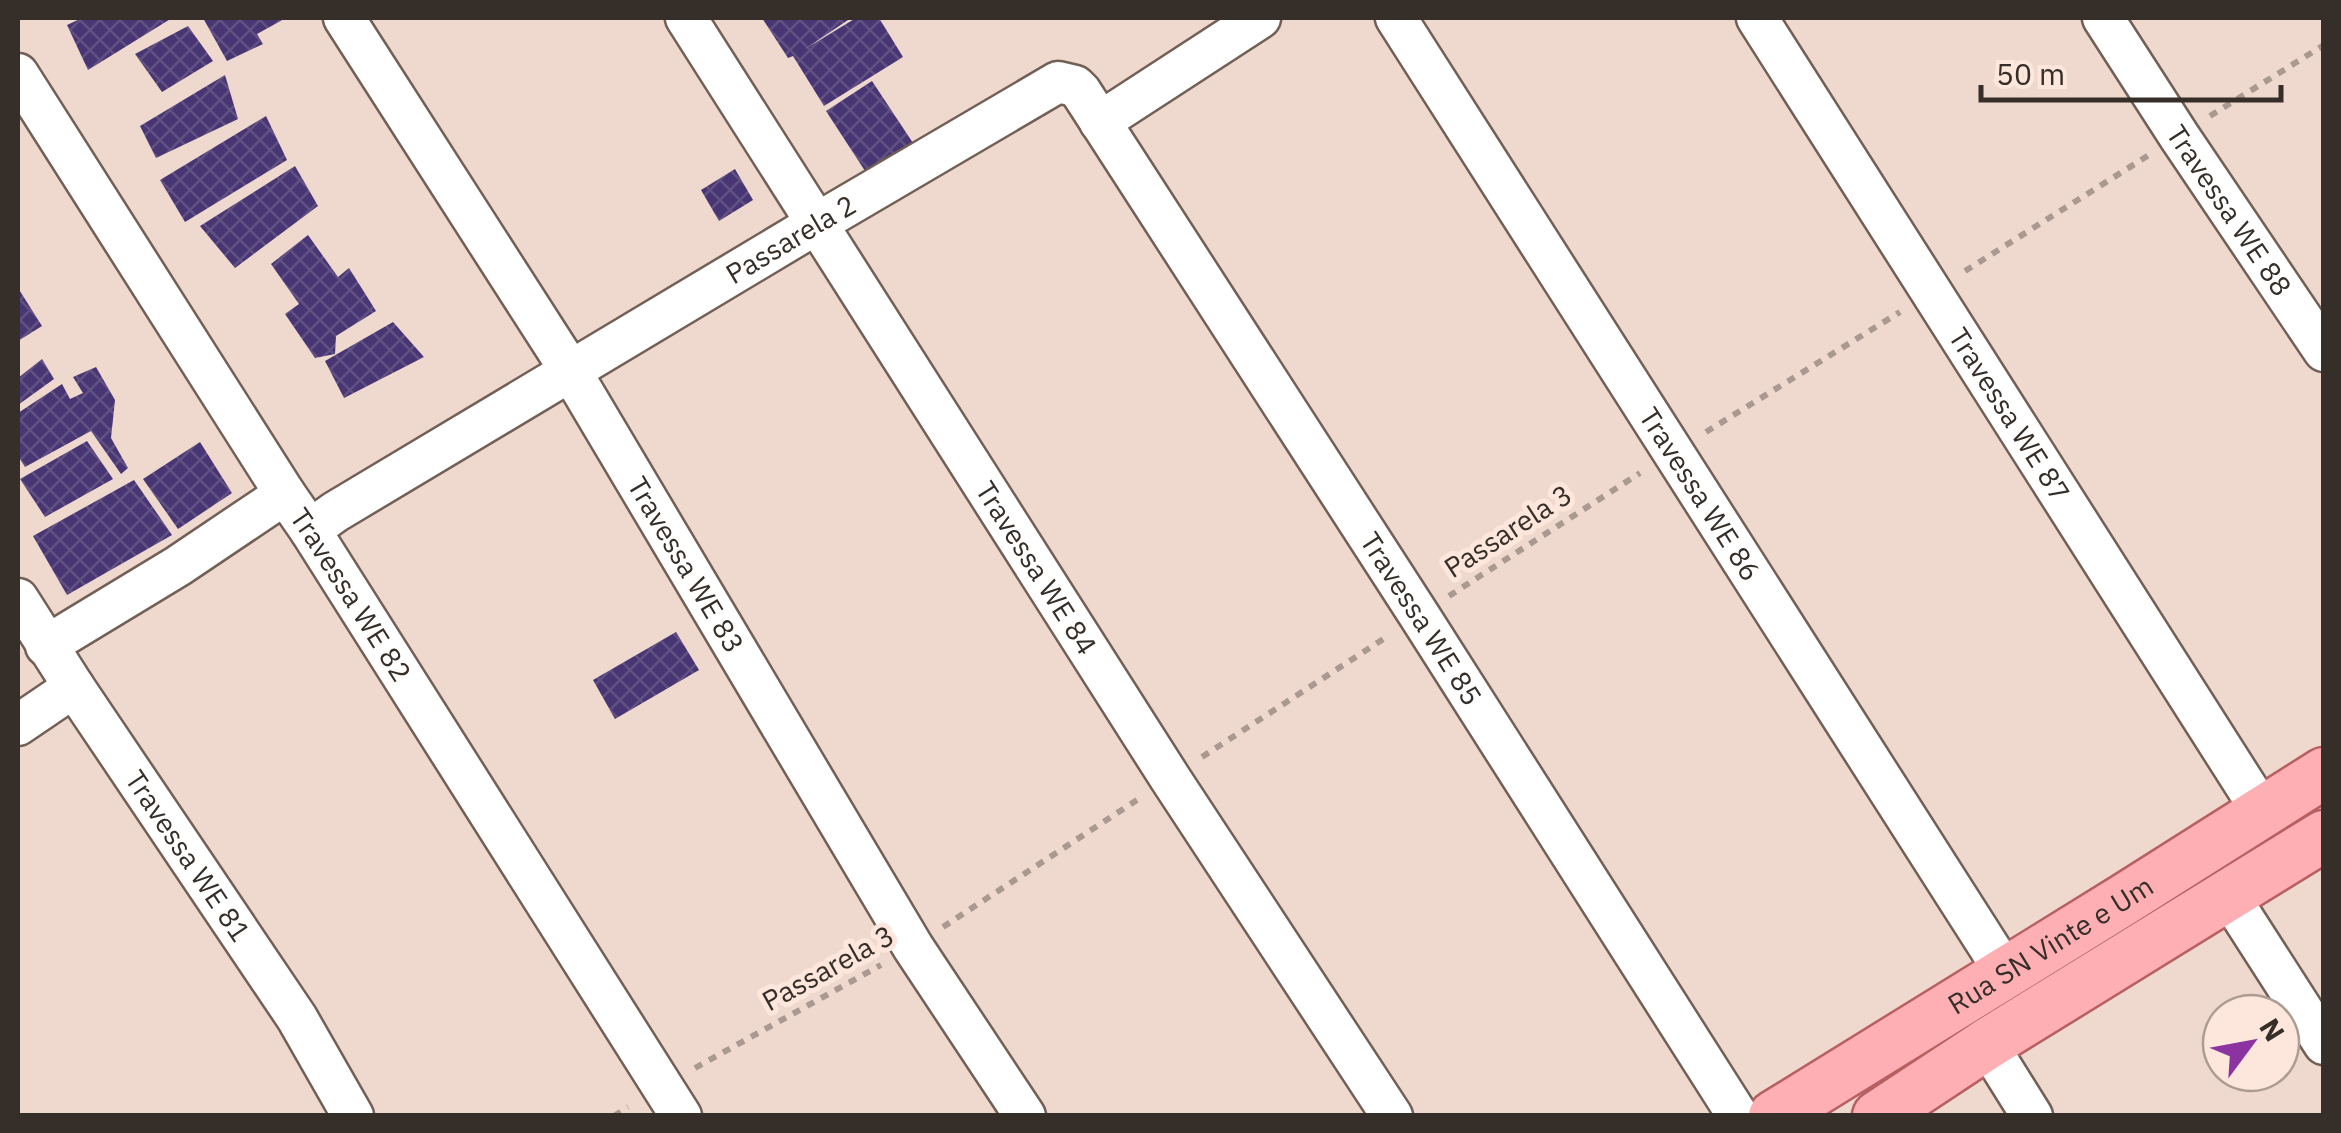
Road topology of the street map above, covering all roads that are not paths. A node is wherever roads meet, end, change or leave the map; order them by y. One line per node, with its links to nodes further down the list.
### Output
1 (344, 18): 11 (street, Travessa WE 83)
2 (686, 18): 9 (street, Travessa WE 84)
3 (1260, 18): 8 (street)
4 (1396, 18): 24 (street, Travessa WE 86)
5 (1756, 18): 19 (street, Travessa WE 87)
6 (2102, 18): 10 (street, Travessa WE 88)
7 (18, 74): 12 (street, Travessa WE 82)
8 (1100, 122): 9 (street, Passarela 2); 31 (street, Travessa WE 85)
9 (816, 224): 11 (street, Passarela 2); 30 (street, Travessa WE 84)
10 (2324, 352)
11 (570, 370): 13 (street, Passarela 2); 29 (street, Travessa WE 83)
12 (285, 494): 13 (street, Travessa WE 82); 15 (street)
13 (310, 530): 27 (street, Travessa WE 82)
14 (18, 600): 15 (street, Travessa WE 81)
15 (46, 646): 16 (street, Travessa WE 81)
16 (74, 687): 17 (street); 28 (street, Travessa WE 81)
17 (18, 725)
18 (2324, 773): 19 (main road, Rua SN Vinte e Um)
19 (2263, 813): 22 (main road, Rua SN Vinte e Um)
20 (2324, 836): 21 (main road, Rua SN Vinte e Um)
21 (2228, 894): 23 (main road, Rua SN Vinte e Um); 26 (street)
22 (2111, 907): 23 (main road); 24 (main road, Rua SN Vinte e Um)
23 (2140, 951): 25 (main road, Rua SN Vinte e Um)
24 (2005, 972): 32 (main road, Rua SN Vinte e Um)
25 (1988, 1044): 33 (main road, Rua SN Vinte e Um); 34 (street)
26 (2324, 1044)
27 (672, 1101)
28 (353, 1116)
29 (1025, 1116)
30 (1392, 1116)
31 (1738, 1116)
32 (1774, 1116)
33 (1878, 1116)
34 (2032, 1116)

